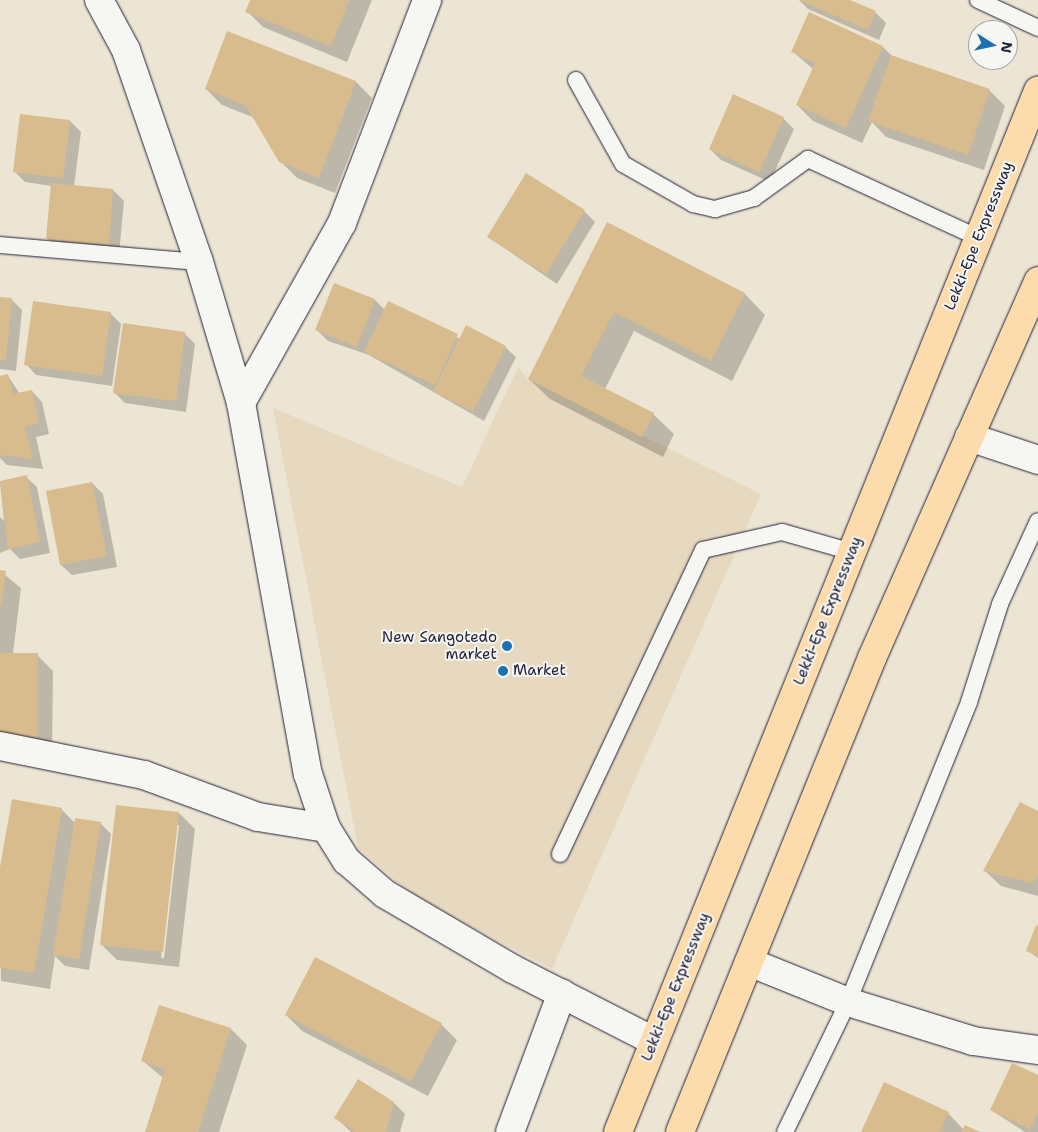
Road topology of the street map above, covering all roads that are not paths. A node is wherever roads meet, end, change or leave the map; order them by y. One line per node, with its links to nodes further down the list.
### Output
1 (99, 0): 9 (street)
2 (428, 0): 11 (street)
3 (978, 0): 4 (lane)
4 (1038, 28)
5 (576, 80): 7 (lane)
6 (1038, 90): 7 (highway, Lekki-Epe Expressway)
7 (978, 238): 15 (highway, Lekki-Epe Expressway)
8 (0, 245): 9 (lane)
9 (199, 262): 11 (street)
10 (1038, 281): 12 (highway)
11 (241, 403): 17 (street)
12 (969, 436): 13 (street); 19 (highway)
13 (1038, 460)
14 (1038, 521): 21 (lane)
15 (852, 552): 18 (lane); 22 (highway, Lekki-Epe Expressway)
16 (0, 746): 17 (street)
17 (326, 828): 20 (street)
18 (560, 854)
19 (749, 962): 21 (street); 26 (highway)
20 (562, 993): 22 (street); 24 (street)
21 (848, 1002): 23 (street); 27 (lane)
22 (654, 1041): 25 (highway, Lekki-Epe Expressway)
23 (1038, 1050)
24 (510, 1132)
25 (618, 1132)
26 (680, 1132)
27 (785, 1132)

